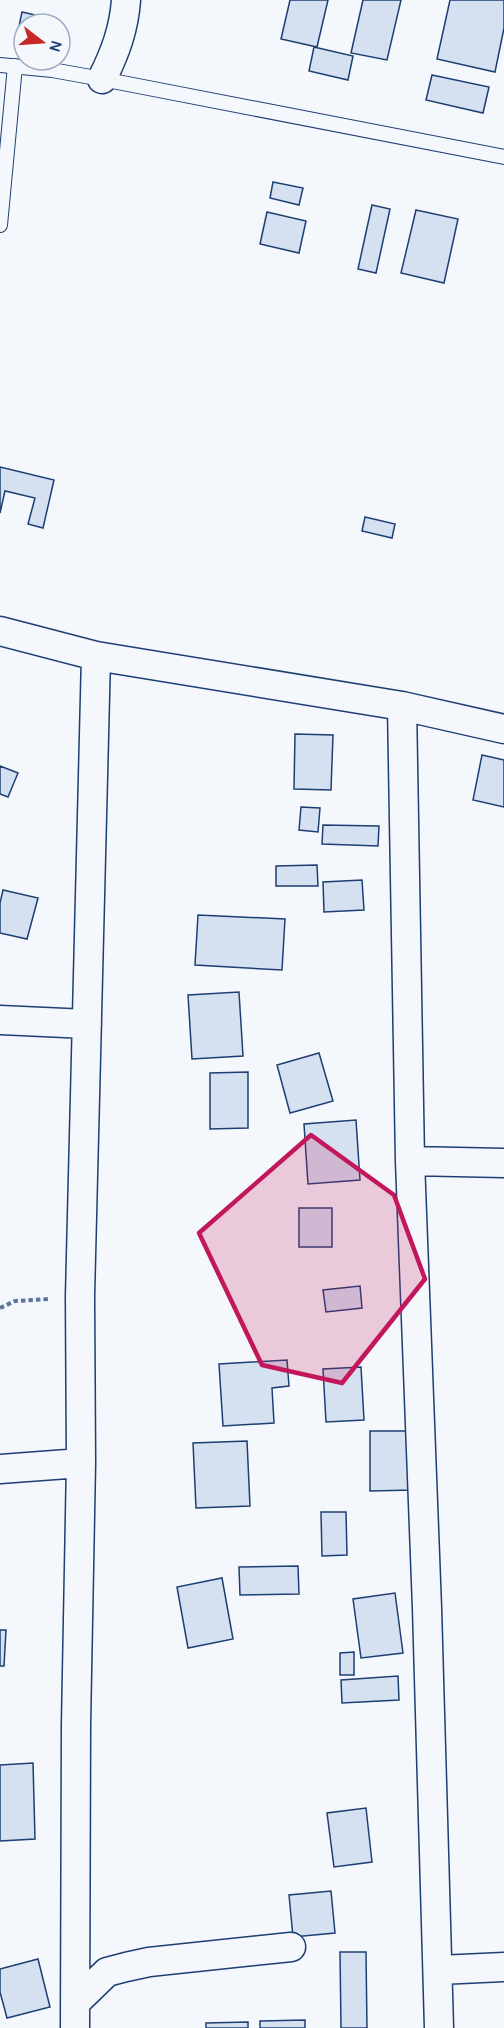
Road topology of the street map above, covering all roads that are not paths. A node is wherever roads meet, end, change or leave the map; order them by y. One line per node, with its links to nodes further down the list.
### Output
1 (126, 0): 4 (street)
2 (14, 72): 6 (lane)
3 (58, 72): 4 (lane)
4 (102, 78): 5 (lane)
5 (504, 157)
6 (0, 225)
7 (0, 631): 8 (street)
8 (96, 656): 9 (street); 12 (street)
9 (402, 706): 10 (street); 13 (street)
10 (504, 729)
11 (0, 1020): 12 (street)
12 (87, 1024): 15 (street)
13 (410, 1161): 14 (street); 19 (street)
14 (504, 1163)
15 (81, 1463): 16 (street); 20 (street)
16 (0, 1469)
17 (291, 1947): 20 (street)
18 (504, 1968): 19 (street)
19 (439, 1970): 21 (street)
20 (75, 2015)
21 (439, 2028)

